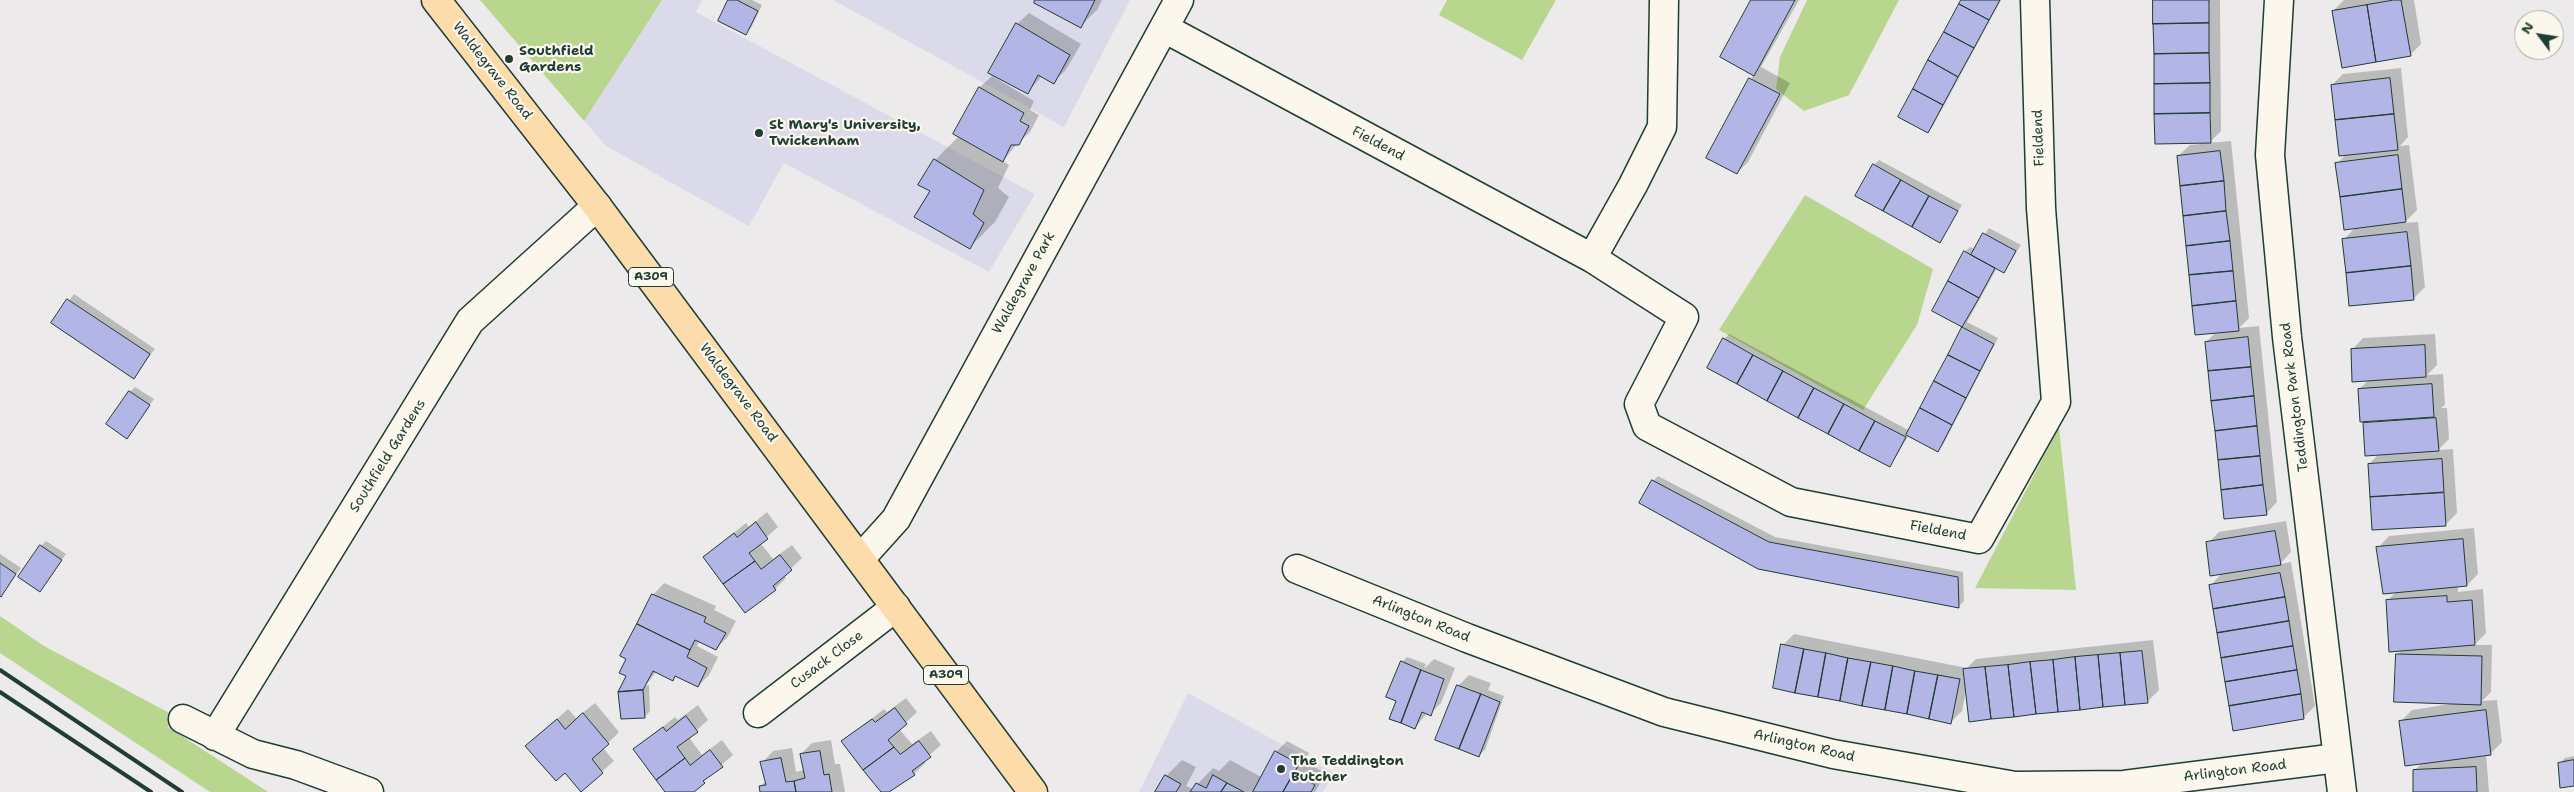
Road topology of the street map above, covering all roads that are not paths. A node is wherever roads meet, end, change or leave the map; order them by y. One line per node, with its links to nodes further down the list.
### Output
1 (436, 0): 7 (main road, Waldegrave Road / A309)
2 (1179, 0): 6 (street, Waldegrave Park)
3 (1664, 0): 8 (street)
4 (2035, 0): 8 (street, Fieldend)
5 (2279, 0): 15 (street, Teddington Park Road)
6 (1164, 28): 8 (street, Fieldend); 9 (street, Waldegrave Park)
7 (597, 206): 9 (main road, Waldegrave Road / A309); 14 (street, Southfield Gardens)
8 (1592, 258)
9 (860, 558): 11 (main road, Waldegrave Road / A309)
10 (1297, 569): 15 (street, Arlington Road)
11 (896, 608): 12 (street, Cusack Close); 17 (main road, Waldegrave Road / A309)
12 (758, 713)
13 (183, 719): 14 (street)
14 (215, 736): 16 (street)
15 (2337, 758): 18 (street, Teddington Park Road)
16 (369, 792)
17 (1032, 792)
18 (2342, 792)

